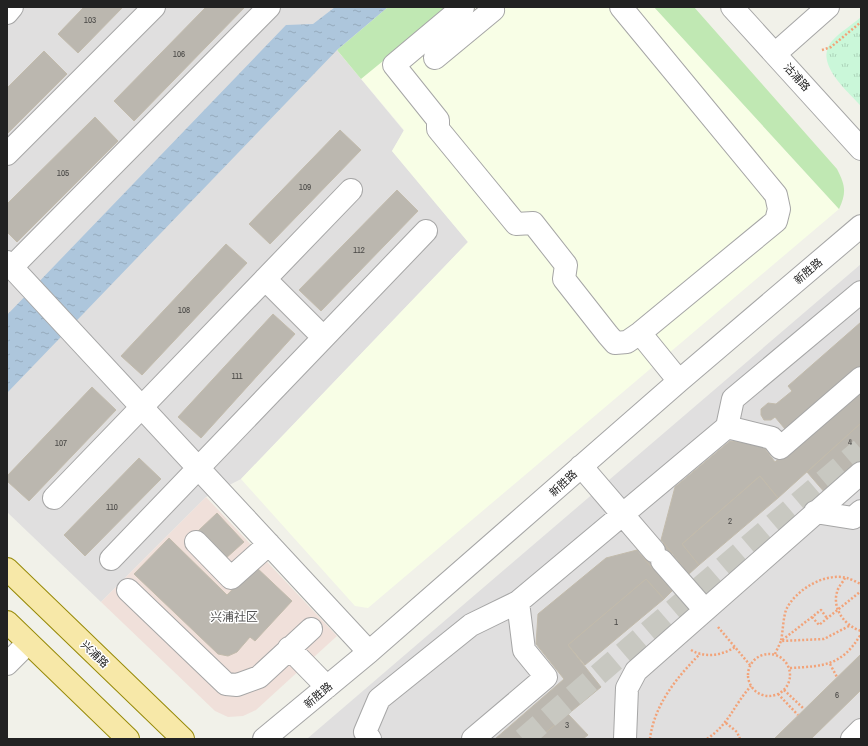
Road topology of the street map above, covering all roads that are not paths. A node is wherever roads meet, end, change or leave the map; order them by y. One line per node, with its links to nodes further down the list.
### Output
1 (12, 7): 9 (street)
2 (154, 7): 13 (street)
3 (269, 7): 17 (street)
4 (463, 7): 20 (street)
5 (492, 7): 11 (street)
6 (621, 7): 20 (street)
7 (732, 7): 10 (street, 沽浦路)
8 (828, 7): 10 (street)
9 (7, 13)
10 (776, 53): 12 (street, 沽浦路)
11 (435, 58)
12 (861, 149)
13 (7, 154)
14 (351, 190): 18 (street)
15 (861, 226): 23 (street, 新胜路)
16 (426, 231): 21 (street)
17 (15, 274): 24 (street)
18 (265, 279): 21 (street); 24 (street)
19 (861, 292): 25 (street)
20 (640, 333): 23 (street)
21 (323, 337): 27 (street)
22 (861, 378): 25 (street)
23 (678, 381): 26 (street, 新胜路)
24 (141, 407): 27 (street); 29 (street)
25 (727, 427): 32 (street)
26 (581, 466): 32 (street); 44 (street, 新胜路)
27 (199, 468): 34 (street); 35 (street)
28 (861, 473): 31 (street)
29 (54, 498)
30 (861, 511): 31 (street)
31 (815, 512): 39 (street)
32 (622, 514): 38 (street); 39 (street)
33 (196, 542): 34 (street)
34 (269, 544): 44 (street)
35 (111, 559)
36 (7, 569): 50 (main road, 兴浦路)
37 (128, 590): 43 (street)
38 (518, 602): 48 (street); 52 (street)
39 (704, 609): 53 (street)
40 (7, 622): 42 (main road)
41 (312, 629): 43 (street)
42 (28, 643): 45 (street); 49 (main road)
43 (289, 648): 46 (street)
44 (369, 652): 46 (street, 新胜路)
45 (7, 664)
46 (327, 687): 51 (street, 新胜路)
47 (861, 730): 54 (street)
48 (364, 737)
49 (128, 739)
50 (183, 739)
51 (264, 739)
52 (473, 739)
53 (625, 739)
54 (852, 739)

